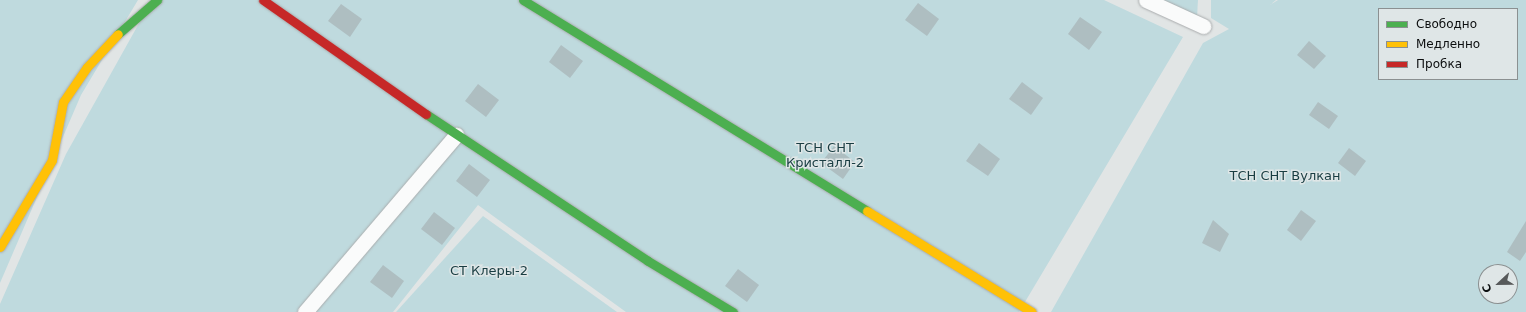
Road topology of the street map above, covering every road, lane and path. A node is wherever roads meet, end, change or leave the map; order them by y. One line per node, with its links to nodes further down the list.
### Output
1 (157, 0): 7 (street)
2 (263, 0): 6 (street)
3 (523, 0): 10 (street)
4 (1146, 0): 5 (street)
5 (1204, 26)
6 (456, 135): 8 (street); 9 (street)
7 (0, 247)
8 (305, 312)
9 (733, 312)
10 (1032, 312)

